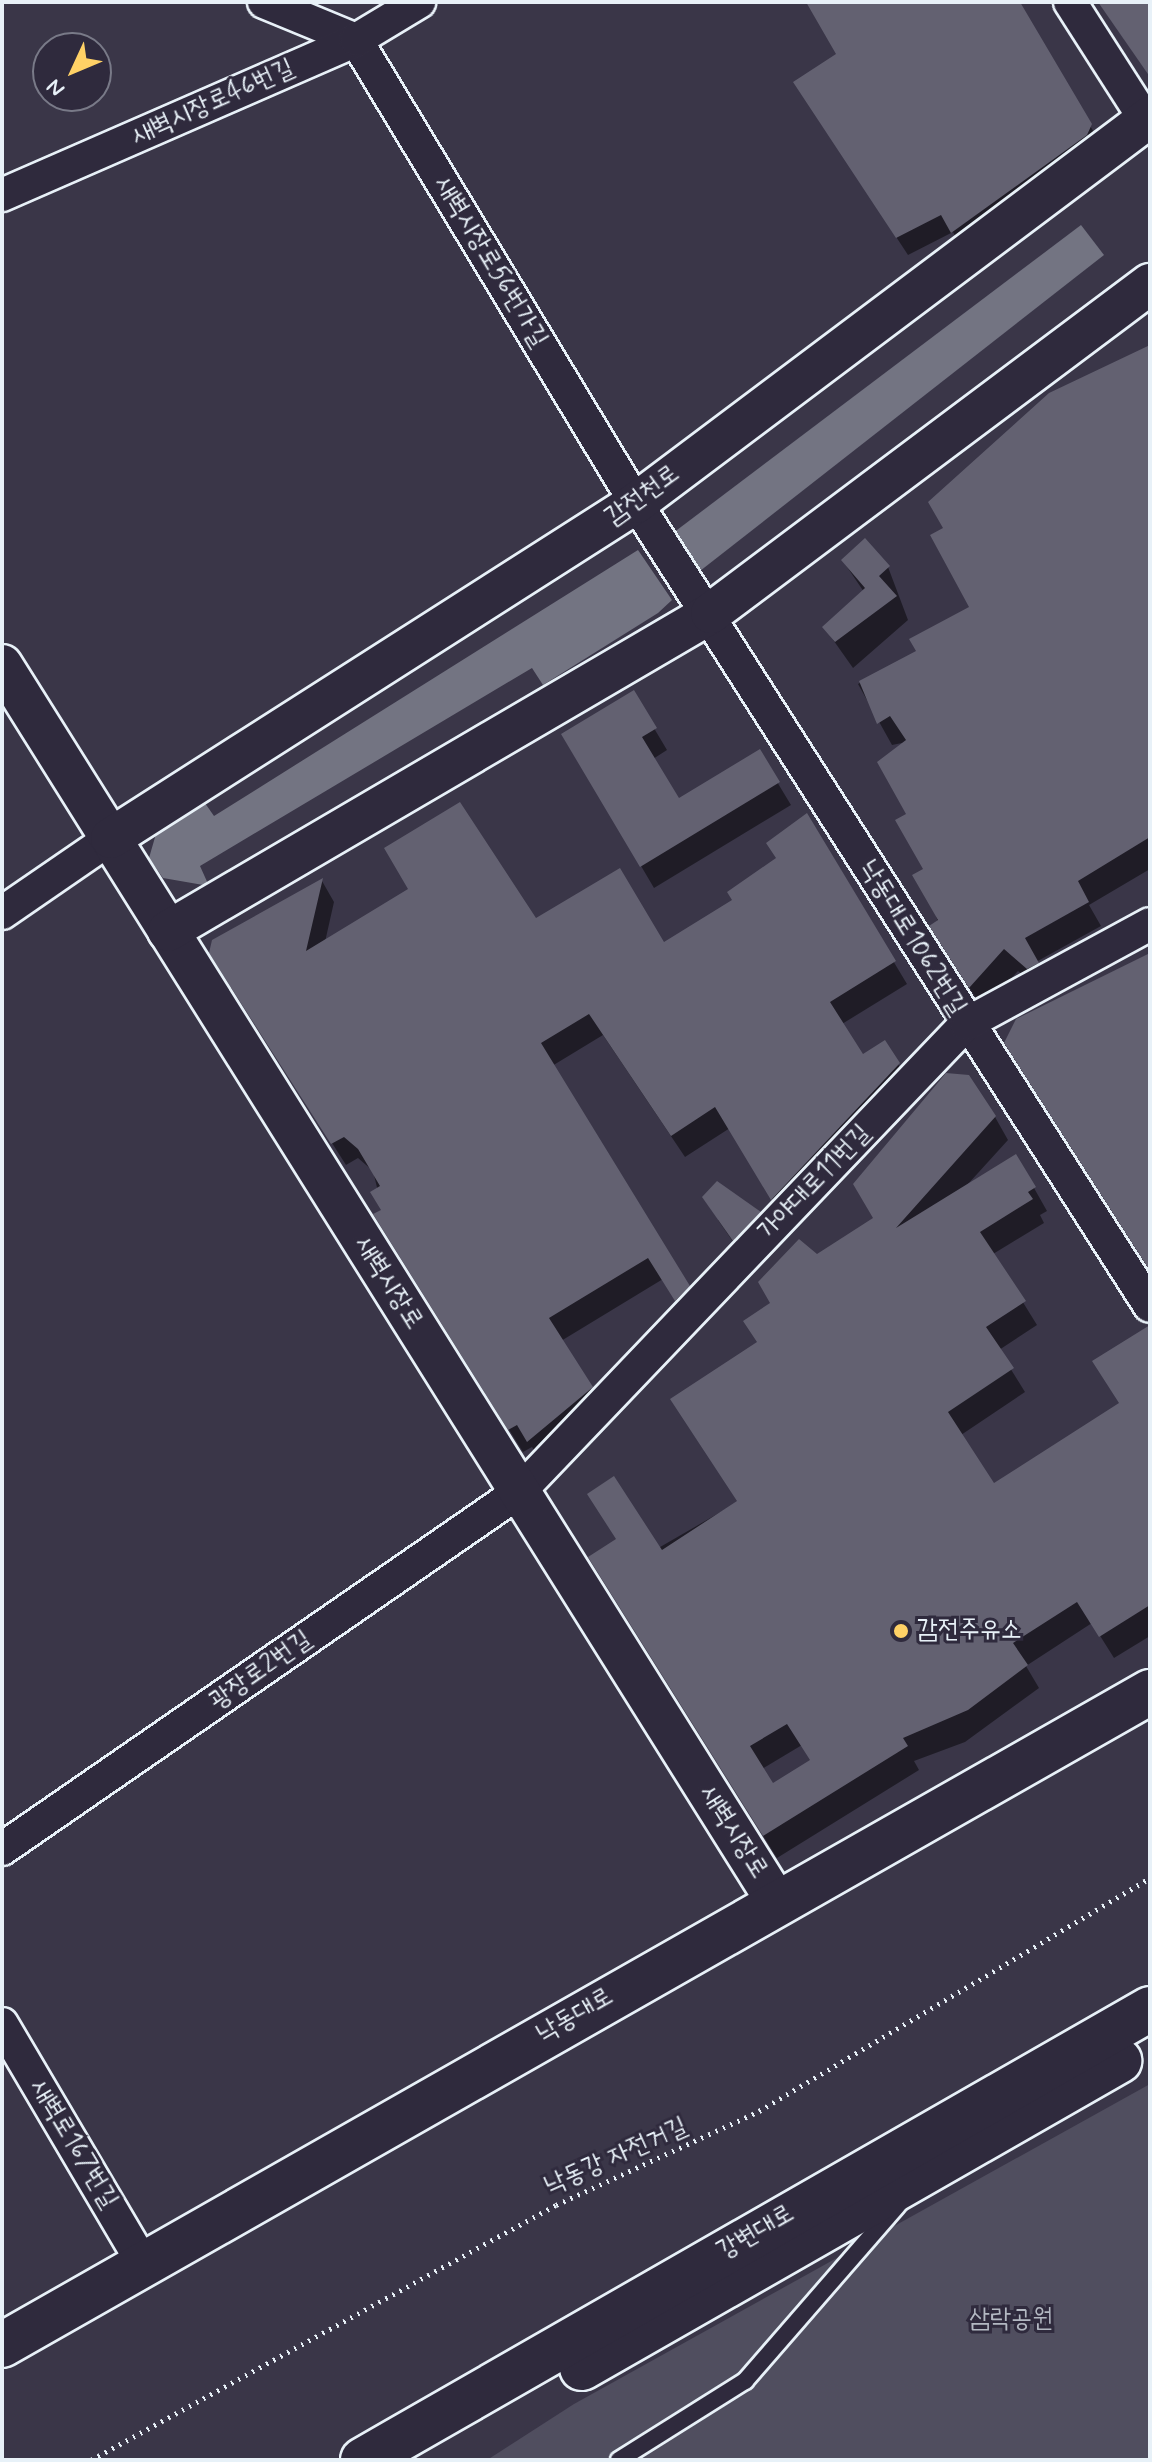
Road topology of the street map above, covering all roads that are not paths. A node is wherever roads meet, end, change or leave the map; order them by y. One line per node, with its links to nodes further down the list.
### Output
1 (264, 2): 4 (street)
2 (419, 2): 4 (street, 새벽시장로46번길)
3 (1070, 2): 5 (street)
4 (356, 40): 6 (street, 새벽시장로46번길); 8 (street, 새벽시장로56번가길)
5 (1148, 121): 8 (street, 감전천로)
6 (2, 195)
7 (1150, 284): 10 (street)
8 (636, 503): 9 (street, 새벽시장로56번가길); 12 (street, 감전천로)
9 (682, 566): 10 (street, 낙동대로1062번길)
10 (711, 613): 15 (street); 16 (street, 낙동대로1062번길)
11 (2, 665): 12 (street, 새벽시장로)
12 (111, 838): 13 (street); 15 (street, 새벽시장로)
13 (2, 913)
14 (1150, 924): 16 (street, 가야대로11번길)
15 (168, 931): 18 (street, 새벽시장로)
16 (966, 1024): 17 (street, 낙동대로1062번길); 18 (street, 가야대로11번길)
17 (1150, 1306)
18 (519, 1492): 20 (street, 광장로2번길); 21 (street, 새벽시장로)
19 (1150, 1692): 21 (main road, 낙동대로)
20 (2, 1849)
21 (776, 1901): 26 (main road, 낙동대로)
22 (1150, 2009): 28 (main road, 강변대로)
23 (2, 2024): 26 (street, 새벽로167번길)
24 (1150, 2043): 25 (main road, 강변대로)
25 (927, 2172): 29 (main road, 강변대로); 30 (lane)
26 (143, 2263): 27 (main road, 낙동대로)
27 (2, 2345)
28 (363, 2460)
29 (419, 2460)
30 (619, 2460)

